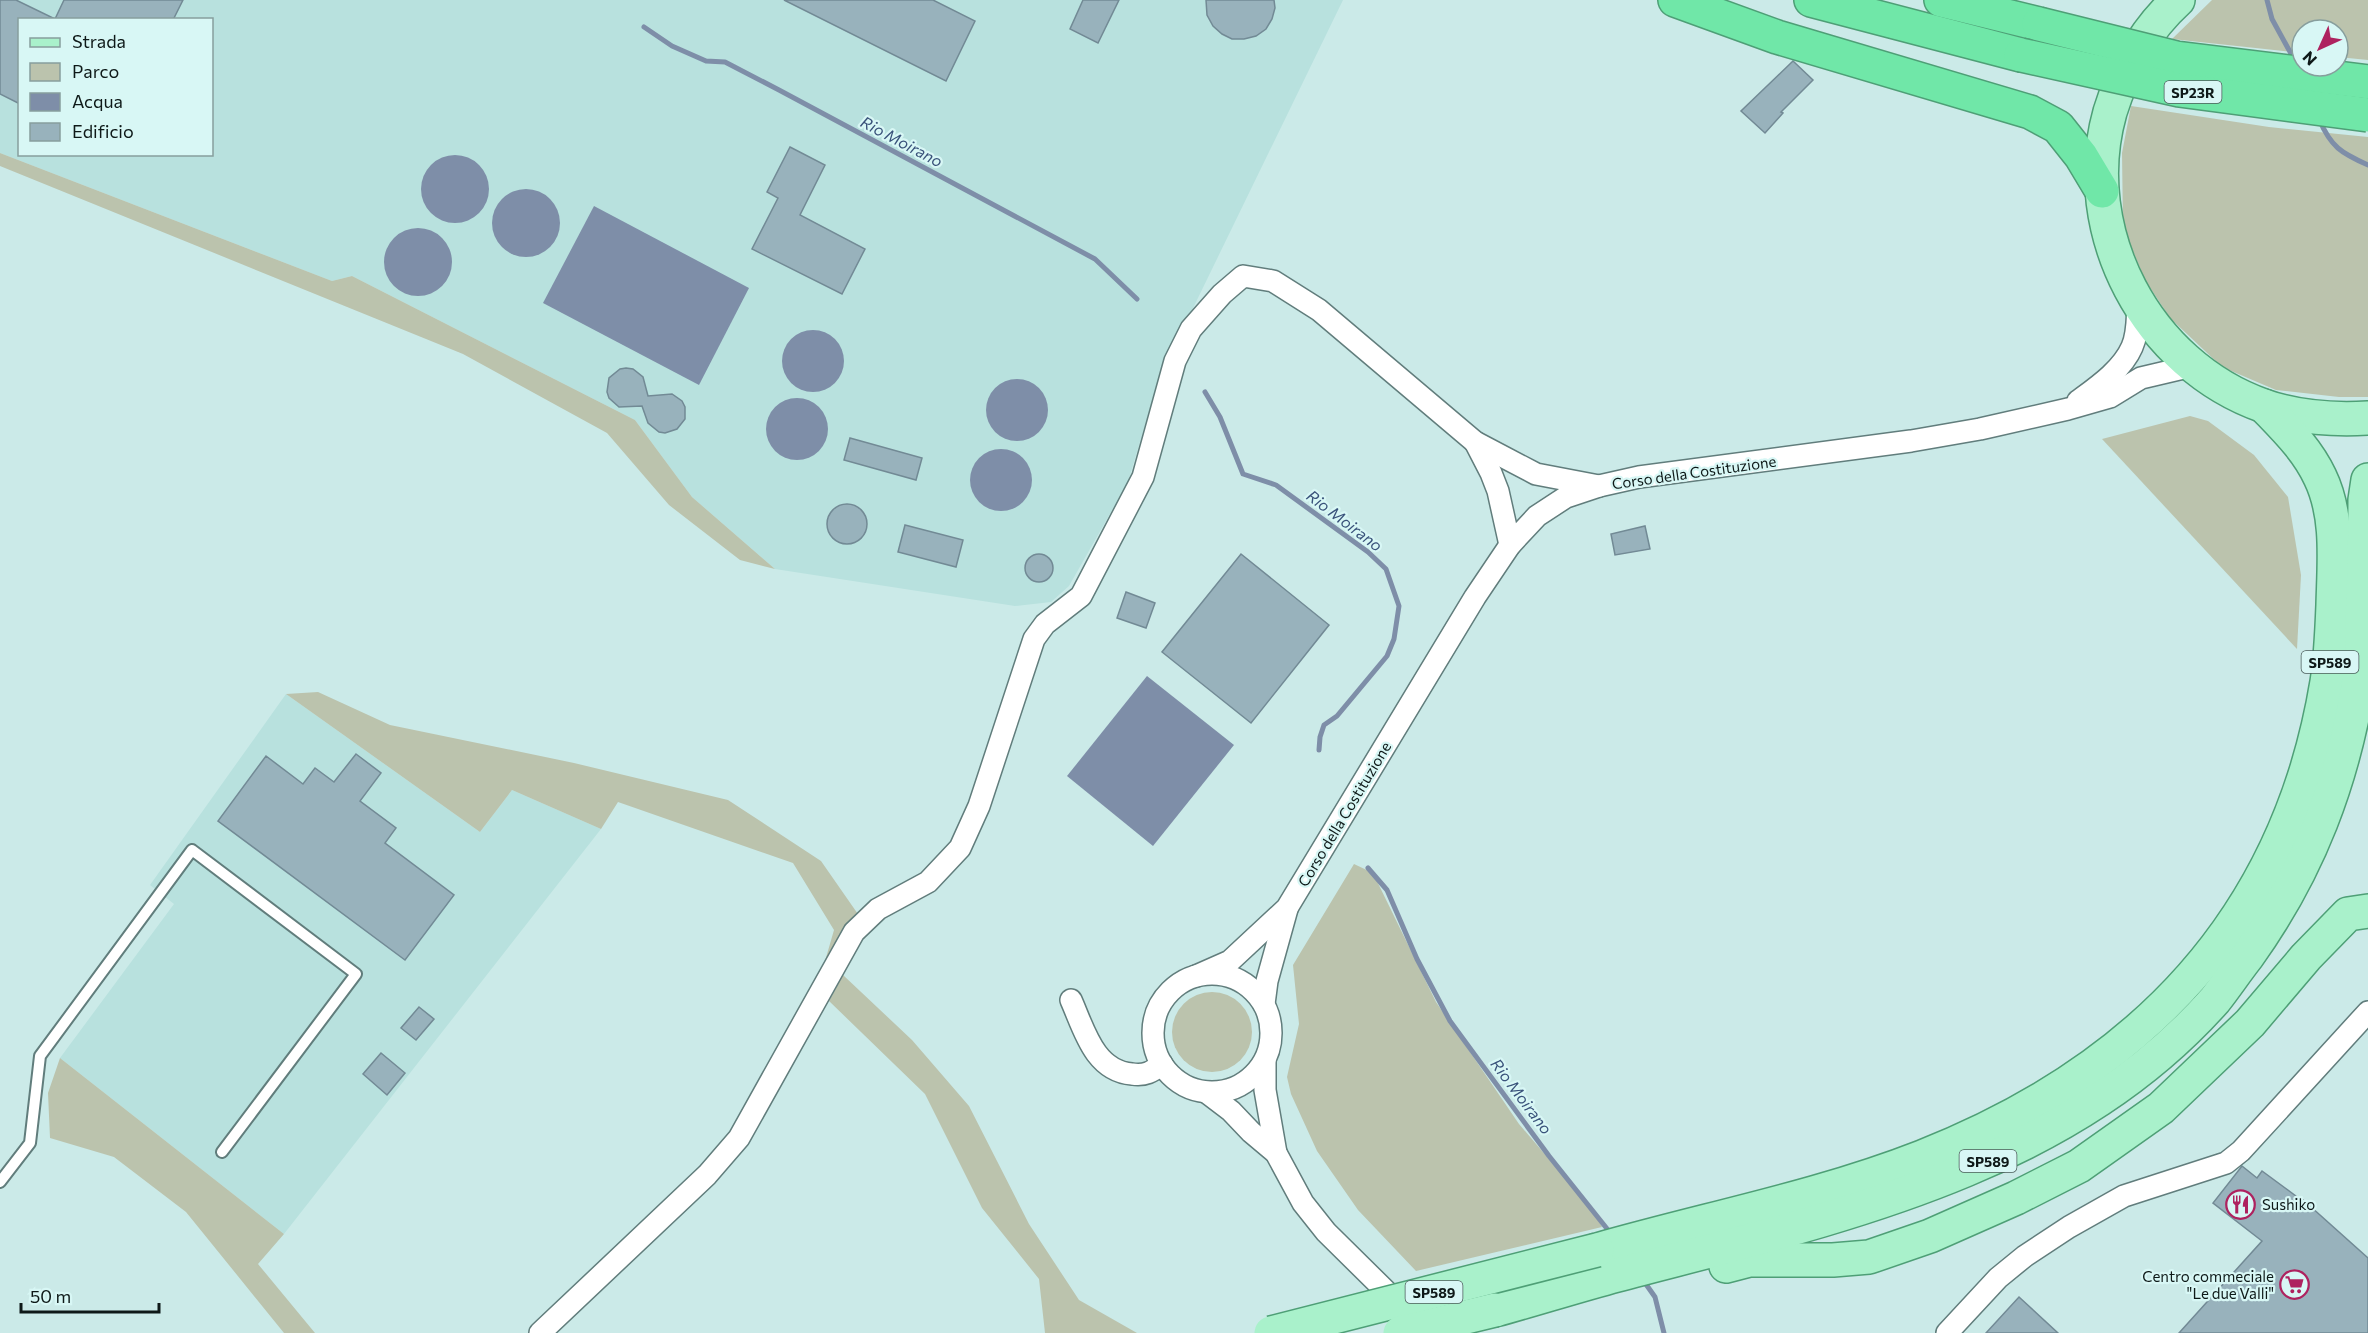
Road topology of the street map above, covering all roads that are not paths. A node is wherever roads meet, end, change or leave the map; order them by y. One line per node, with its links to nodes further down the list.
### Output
1 (1675, 0): 7 (highway)
2 (1811, 0): 6 (highway, SP23R, bridge)
3 (1941, 0): 5 (highway, SP23R, bridge)
4 (2178, 0): 7 (main road)
5 (2368, 82)
6 (2368, 115)
7 (2102, 191): 8 (main road)
8 (2138, 305): 9 (main road); 11 (street)
9 (2192, 366): 10 (main road); 11 (street, Corso della Costituzione)
10 (2264, 406): 12 (main road); 29 (main road, SP589)
11 (2068, 409): 15 (street, Corso della Costituzione)
12 (2368, 418)
13 (1475, 442): 15 (street); 16 (street); 30 (street)
14 (2368, 480): 29 (main road, SP589)
15 (1599, 486): 16 (street, Corso della Costituzione)
16 (1510, 545): 17 (street, Corso della Costituzione)
17 (1287, 908): 19 (street); 21 (street)
18 (2368, 911): 29 (main road)
19 (1196, 976): 21 (street); 24 (street)
20 (1071, 1000): 24 (street)
21 (1264, 1004): 23 (street)
22 (2368, 1012): 34 (street)
23 (1264, 1062): 25 (street); 27 (street)
24 (1162, 1064): 25 (street)
25 (1206, 1092): 27 (street)
26 (222, 1152): 28 (lane)
27 (1276, 1153): 33 (street)
28 (0, 1182)
29 (1646, 1253): 31 (main road, SP589, bridge); 32 (main road, SP589, bridge)
30 (540, 1333)
31 (1271, 1333)
32 (1400, 1333)
33 (1430, 1333)
34 (1947, 1333)

